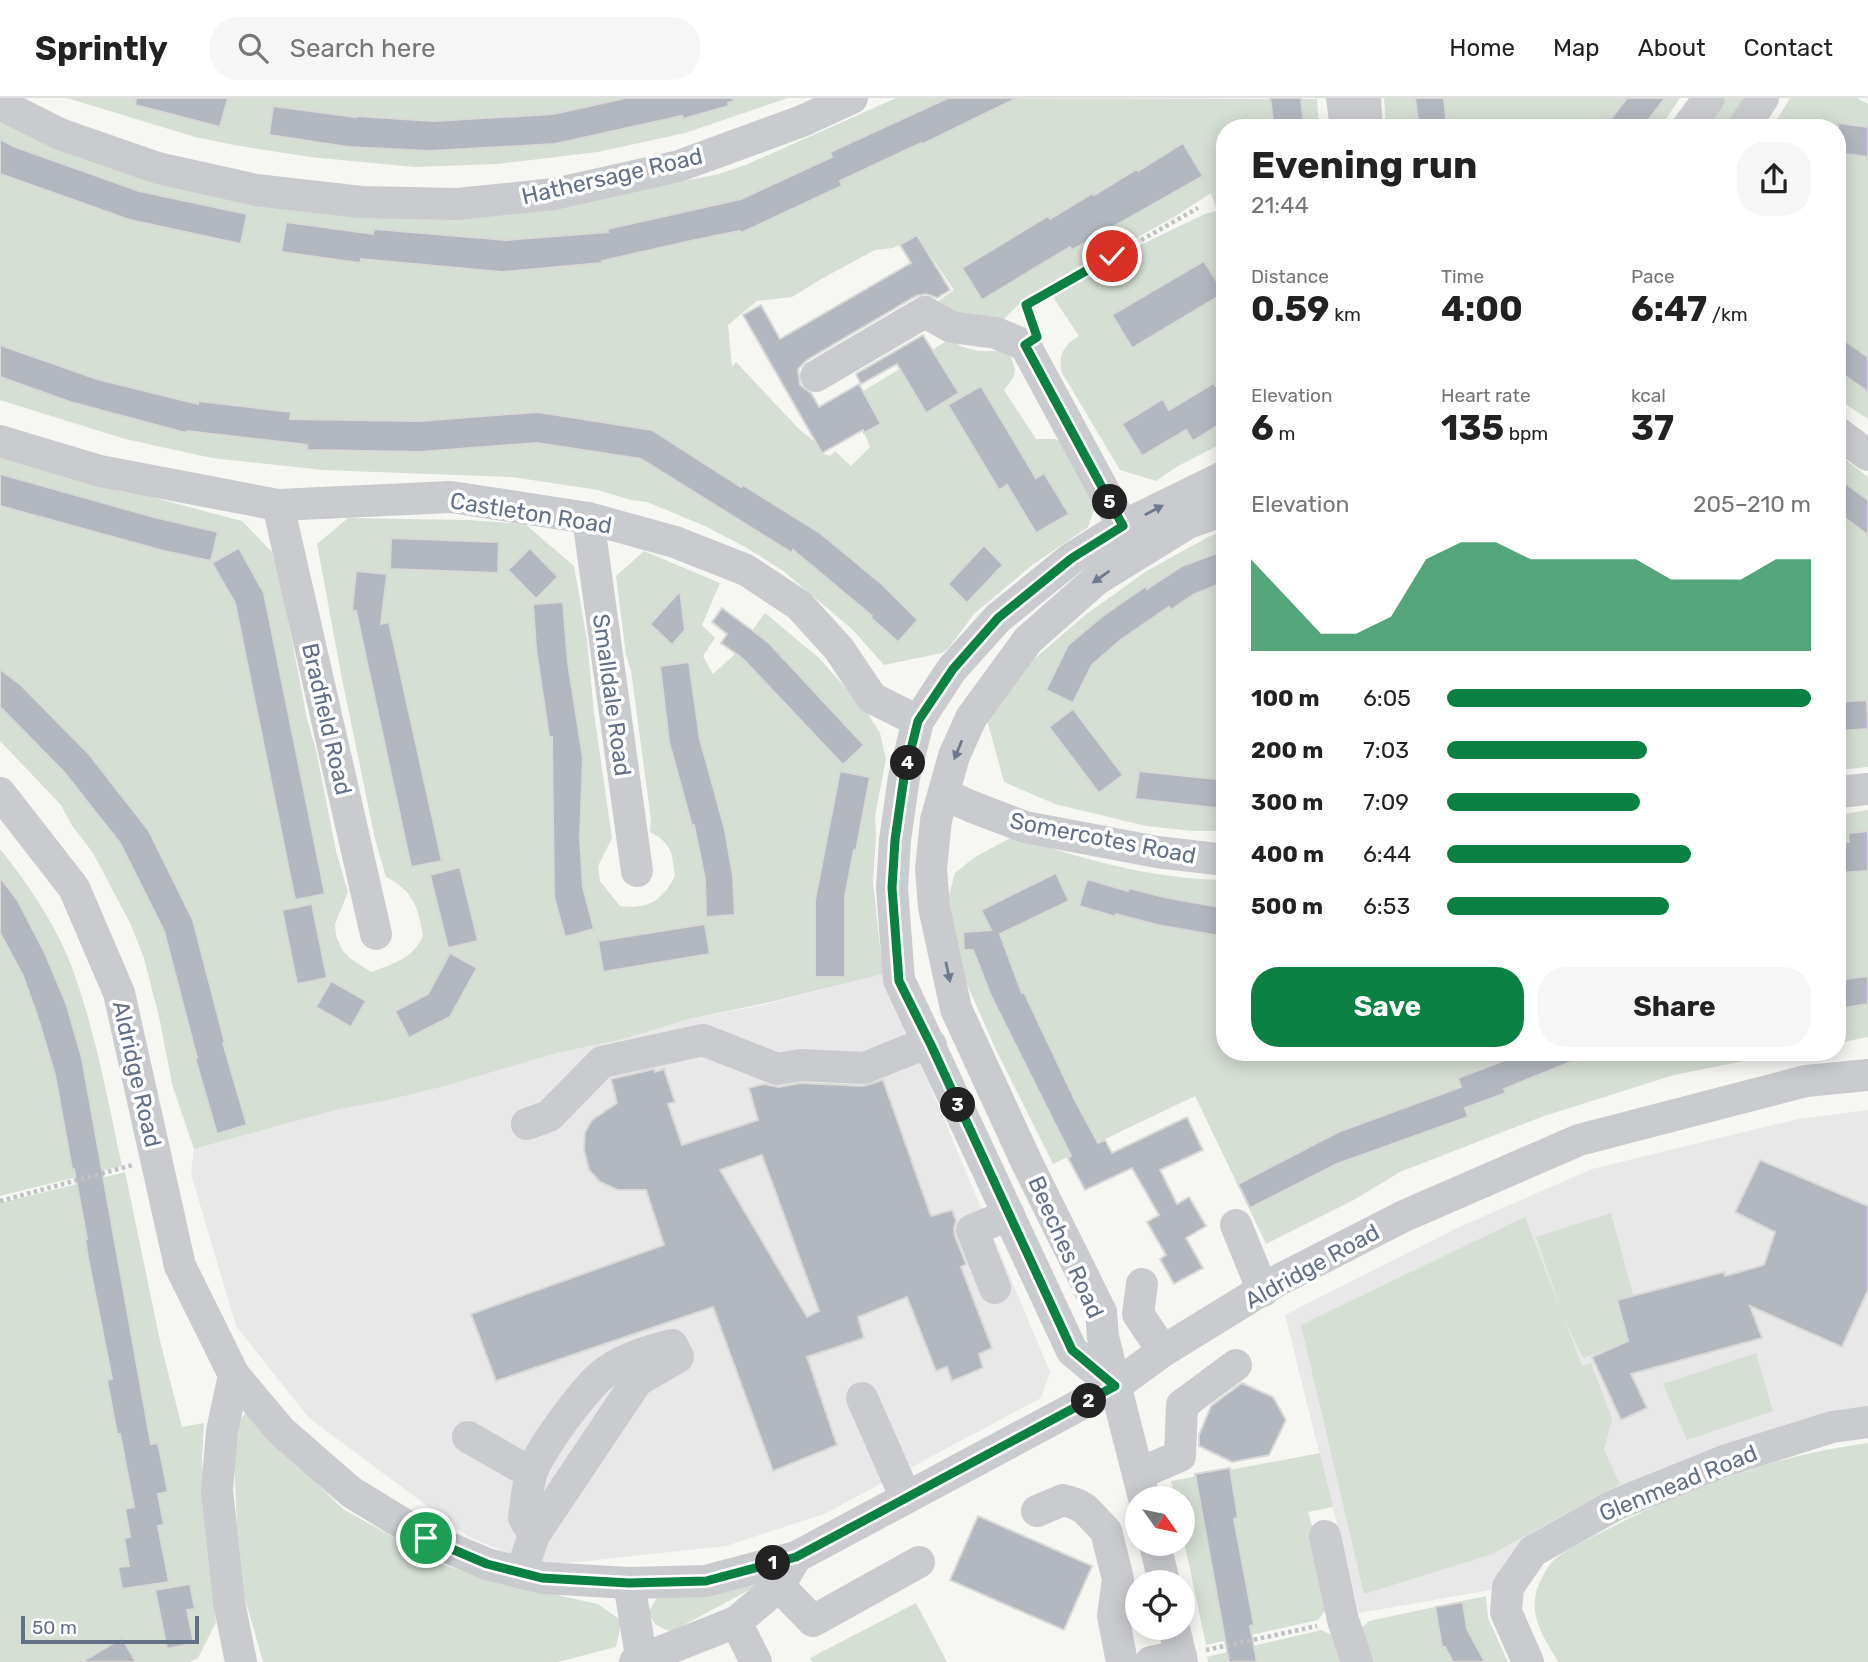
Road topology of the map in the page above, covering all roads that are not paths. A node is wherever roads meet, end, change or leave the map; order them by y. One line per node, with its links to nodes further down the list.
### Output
1 (852, 98): 6 (street, Hathersage Road)
2 (1342, 98): 7 (street)
3 (1365, 98): 8 (street)
4 (1709, 98): 9 (street)
5 (1763, 98): 10 (street)
6 (0, 104)
7 (1345, 119)
8 (1366, 119)
9 (1694, 119)
10 (1749, 119)
11 (816, 376): 19 (street)
12 (1846, 439): 14 (street)
13 (0, 441): 16 (street, Castleton Road)
14 (1868, 455)
15 (1216, 480): 19 (street, Beeches Road, one-way to 15)
16 (278, 505): 18 (street, Castleton Road); 27 (street, Bradfield Road)
17 (1216, 513): 24 (street, Beeches Road, one-way to 24)
18 (588, 518): 20 (street, Castleton Road); 26 (street, Smalldale Road)
19 (1123, 526): 20 (street, Beeches Road)
20 (918, 721): 28 (street, Beeches Road)
21 (1868, 789): 22 (street)
22 (1846, 791)
23 (0, 793): 38 (street, Aldridge Road)
24 (944, 794): 25 (street, Somercotes Road); 35 (street, Beeches Road, one-way to 35)
25 (1216, 859)
26 (637, 871)
27 (376, 934)
28 (931, 1045): 30 (street); 31 (street, Beeches Road)
29 (1868, 1075): 34 (street, Aldridge Road)
30 (527, 1124)
31 (1009, 1215): 33 (street); 39 (street, Beeches Road)
32 (1236, 1225): 34 (street)
33 (995, 1288)
34 (1264, 1291): 36 (street, Aldridge Road)
35 (1103, 1337): 36 (street); 39 (street, Beeches Road)
36 (1163, 1351): 39 (street, Aldridge Road)
37 (1236, 1364): 44 (street)
38 (234, 1375): 51 (street, Aldridge Road); 57 (street)
39 (1115, 1386): 44 (street); 45 (street, Aldridge Road)
40 (862, 1398): 45 (street)
41 (1868, 1422): 61 (street, Glenmead Road)
42 (468, 1437): 43 (street)
43 (531, 1473): 47 (street); 47 (street)
44 (1141, 1486)
45 (906, 1499): 49 (street, Aldridge Road)
46 (1037, 1511): 59 (street)
47 (534, 1535): 51 (street)
48 (1325, 1536): 60 (street)
49 (796, 1557): 52 (street, Aldridge Road); 53 (street)
50 (919, 1562): 53 (street)
51 (521, 1573): 52 (street, Aldridge Road)
52 (629, 1583): 56 (street)
53 (779, 1586): 54 (street)
54 (736, 1622): 55 (street); 58 (street)
55 (699, 1651): 56 (street)
56 (640, 1661)
57 (241, 1662)
58 (755, 1662)
59 (1122, 1662)
60 (1357, 1662)
61 (1528, 1662)

